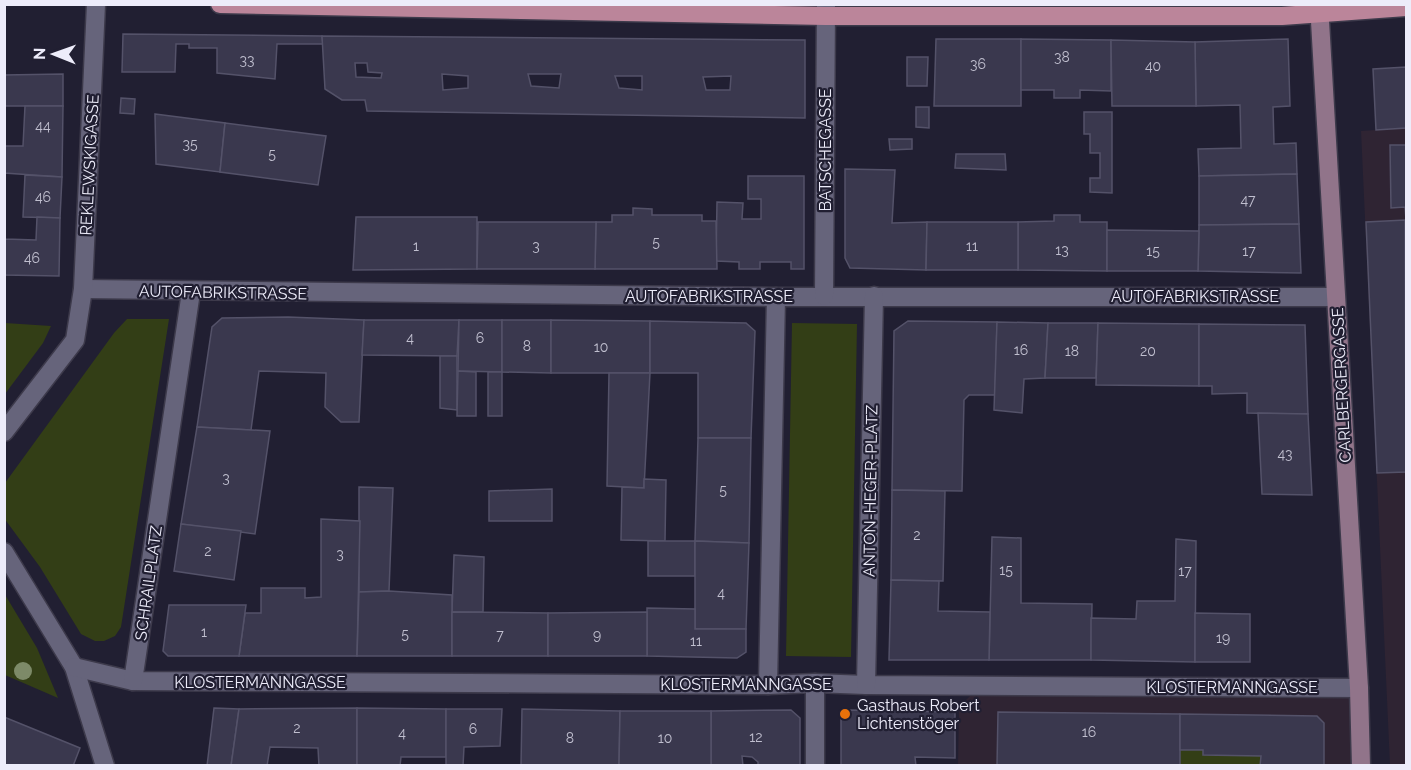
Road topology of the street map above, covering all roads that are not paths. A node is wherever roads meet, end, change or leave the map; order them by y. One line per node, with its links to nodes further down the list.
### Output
1 (96, 4): 6 (street, REKLEWSKIGASSE)
2 (220, 4): 5 (main road)
3 (1407, 7): 4 (main road)
4 (1319, 8): 5 (main road); 11 (main road, CARLBERGERGASSE)
5 (826, 10): 8 (street, BATSCHEGASSE)
6 (83, 290): 7 (street, AUTOFABRIKSTRASSE); 12 (street)
7 (190, 292): 10 (street, AUTOFABRIKSTRASSE); 15 (street, SCHRAILPLATZ)
8 (824, 296): 9 (street, AUTOFABRIKSTRASSE); 10 (street, AUTOFABRIKSTRASSE)
9 (874, 296): 11 (street, AUTOFABRIKSTRASSE); 18 (street, ANTON-HEGER-PLATZ)
10 (776, 297): 17 (street)
11 (1335, 297): 19 (main road, CARLBERGERGASSE)
12 (4, 432)
13 (4, 552): 14 (street)
14 (74, 667): 15 (street); 20 (street)
15 (133, 681): 17 (street, KLOSTERMANNGASSE)
16 (815, 682): 17 (street, KLOSTERMANNGASSE); 18 (street, KLOSTERMANNGASSE); 21 (street)
17 (768, 685)
18 (866, 685): 19 (street, KLOSTERMANNGASSE)
19 (1359, 688): 22 (main road, CARLBERGERGASSE)
20 (108, 763)
21 (815, 765)
22 (1361, 765)

